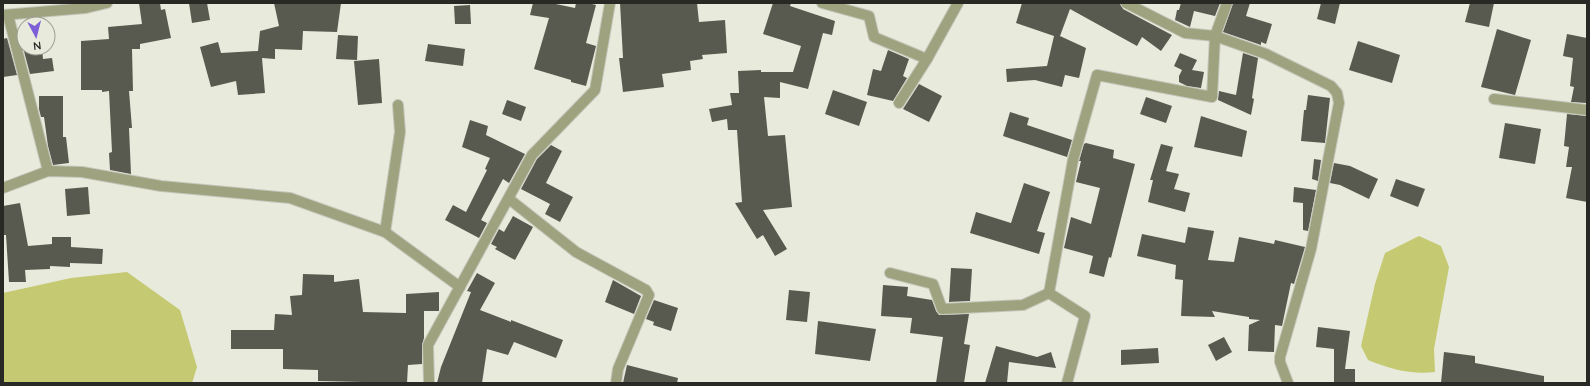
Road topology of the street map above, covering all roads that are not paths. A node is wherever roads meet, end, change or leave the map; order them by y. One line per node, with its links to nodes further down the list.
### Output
1 (107, 3): 7 (street)
2 (610, 3): 16 (street)
3 (822, 3): 9 (street)
4 (958, 3): 9 (street)
5 (1126, 3): 8 (street)
6 (1227, 3): 8 (street)
7 (5, 15): 14 (street)
8 (1215, 36): 20 (street); 24 (street)
9 (927, 59): 11 (street)
10 (1494, 99): 13 (street)
11 (899, 103)
12 (398, 105): 17 (street)
13 (1587, 110)
14 (48, 171): 15 (street); 17 (street)
15 (3, 188)
16 (509, 199): 19 (street); 22 (street)
17 (385, 232): 19 (street)
18 (890, 273): 20 (street)
19 (460, 287): 21 (street)
20 (1049, 292): 23 (street)
21 (429, 383)
22 (616, 383)
23 (1067, 383)
24 (1288, 383)

